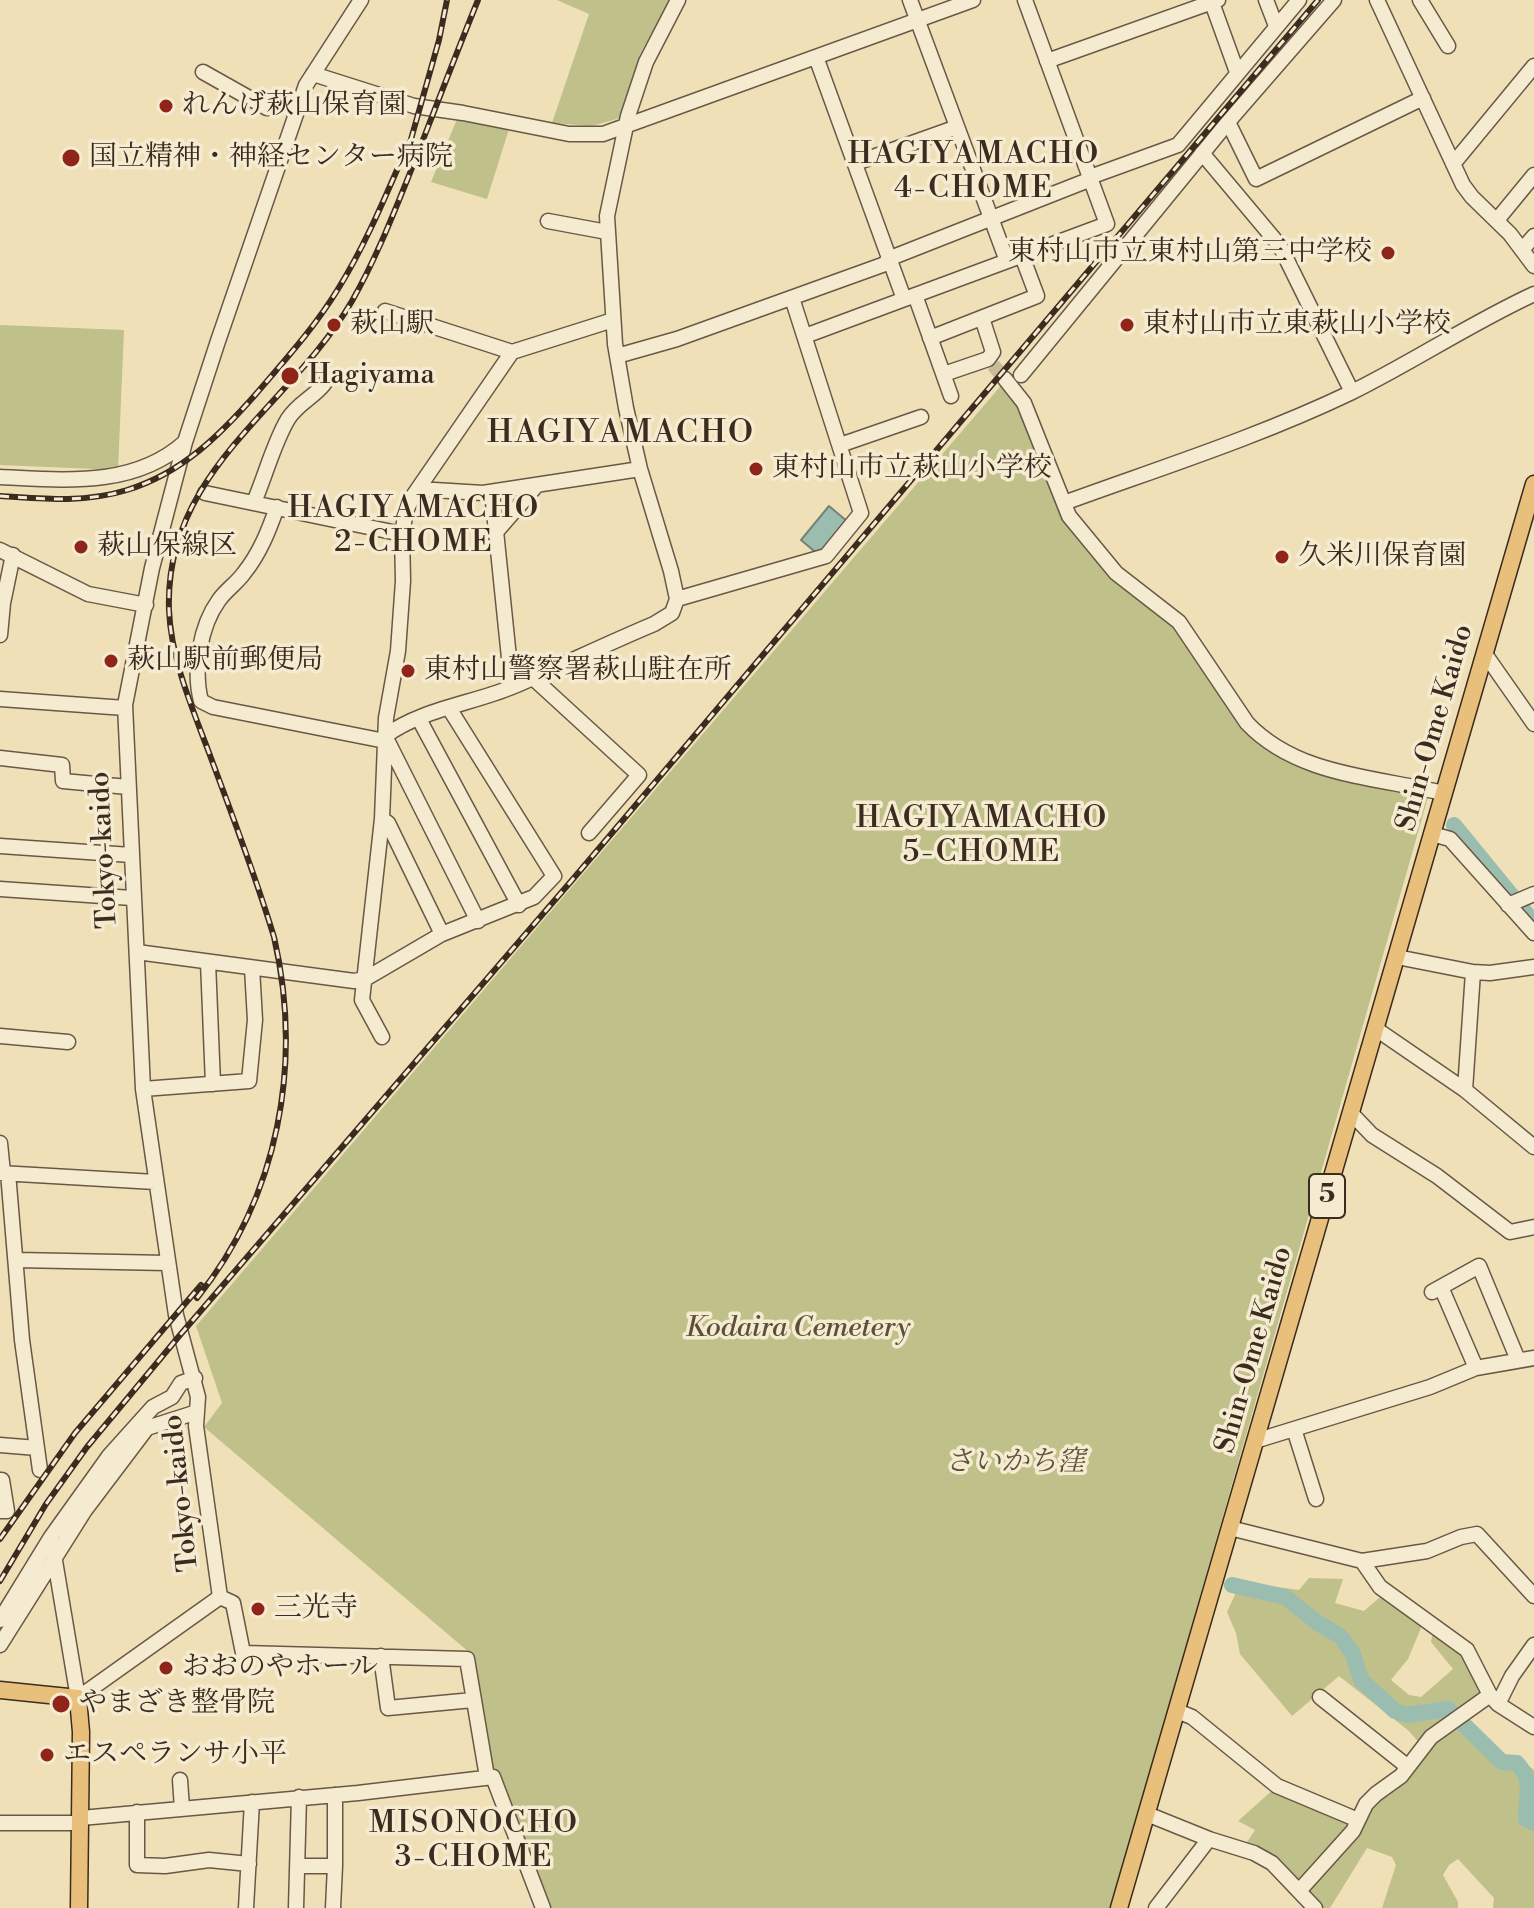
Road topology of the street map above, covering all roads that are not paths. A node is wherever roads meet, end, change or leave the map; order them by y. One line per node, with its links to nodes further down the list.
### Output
1 (361, 0): 20 (street, Tokyo-kaido)
2 (678, 0): 24 (street)
3 (910, 0): 12 (street)
4 (1025, 0): 16 (street)
5 (1266, 0): 13 (street)
6 (1299, 0): 13 (street)
7 (1334, 0): 23 (street)
8 (1420, 0): 14 (street)
9 (968, 1): 12 (street)
10 (1214, 1): 16 (street); 19 (street)
11 (1379, 1): 21 (street)
12 (918, 21): 15 (street); 25 (street)
13 (1276, 26): 19 (street)
14 (1448, 46)
15 (816, 57): 24 (street); 27 (street)
16 (1047, 61): 30 (street)
17 (1534, 66): 28 (street)
18 (203, 72): 22 (street)
19 (1237, 72): 30 (street)
20 (313, 74): 24 (street); 58 (street, Tokyo-kaido)
21 (1423, 98): 23 (street); 28 (street)
22 (267, 108)
23 (1228, 122): 26 (street)
24 (625, 125): 34 (street)
25 (957, 127): 27 (street); 31 (street)
26 (1202, 153): 52 (street); 55 (street)
27 (856, 163): 38 (street)
28 (1453, 164): 32 (street)
29 (1534, 175): 32 (street)
30 (1090, 177): 31 (street); 37 (street)
31 (990, 217): 38 (street); 39 (street)
32 (1497, 220): 36 (street)
33 (548, 221): 34 (street)
34 (607, 232): 46 (street)
35 (1534, 236): 36 (street)
36 (1522, 250): 40 (street)
37 (1022, 256): 39 (street); 45 (street)
38 (888, 259): 42 (street); 43 (street)
39 (1007, 261): 42 (street)
40 (1534, 266)
41 (1534, 294): 55 (street)
42 (909, 297): 47 (street); 48 (street)
43 (792, 298): 47 (street); 50 (street)
44 (385, 311): 49 (street)
45 (982, 318): 48 (street); 51 (street)
46 (613, 320): 49 (street); 50 (street)
47 (805, 336): 59 (street)
48 (930, 338): 51 (street)
49 (512, 352): 64 (street)
50 (617, 356): 60 (street)
51 (944, 374): 56 (street)
52 (1021, 375)
53 (1005, 379): 68 (street)
54 (324, 384): 67 (street)
55 (1352, 392): 68 (street)
56 (951, 396)
57 (921, 417): 59 (street)
58 (185, 442): 61 (street); 75 (street, Tokyo-kaido)
59 (840, 445): 74 (street)
60 (640, 469): 63 (street); 74 (street)
61 (0, 477)
62 (1534, 484): 70 (main road, Shin-Ome Kaido / 5)
63 (537, 485): 65 (street); 71 (street)
64 (418, 489): 65 (street); 72 (street)
65 (492, 492): 71 (street)
66 (205, 493): 67 (street)
67 (254, 502): 69 (street)
68 (1064, 503): 88 (street)
69 (277, 507): 72 (street); 85 (street)
70 (1528, 529): 77 (main road, Shin-Ome Kaido / 5)
71 (497, 531): 79 (street)
72 (402, 534): 85 (street)
73 (7, 552): 75 (street); 76 (street)
74 (677, 599): 78 (street)
75 (146, 605): 81 (street, Tokyo-kaido)
76 (0, 635)
77 (1485, 654): 84 (street); 88 (main road, Shin-Ome Kaido / 5)
78 (532, 677): 79 (street); 90 (street)
79 (512, 687): 82 (street)
80 (0, 699): 81 (street)
81 (125, 708): 87 (street, Tokyo-kaido)
82 (449, 708): 83 (street); 97 (street)
83 (419, 719): 85 (street); 97 (street)
84 (1534, 724)
85 (385, 738): 89 (street); 98 (street)
86 (0, 758): 87 (street)
87 (128, 787): 93 (street, Tokyo-kaido)
88 (1443, 793): 91 (main road, Shin-Ome Kaido / 5)
89 (382, 819): 100 (street); 107 (street)
90 (589, 833)
91 (1432, 834): 96 (street); 102 (main road, Shin-Ome Kaido / 5)
92 (0, 846): 93 (street)
93 (131, 855): 95 (street, Tokyo-kaido)
94 (0, 889): 95 (street)
95 (132, 898): 101 (street, Tokyo-kaido)
96 (1519, 900): 99 (street)
97 (519, 905): 98 (street)
98 (478, 921): 100 (street)
99 (1534, 933)
100 (442, 934): 107 (street)
101 (137, 952): 103 (street); 113 (street, Tokyo-kaido)
102 (1397, 957): 106 (street); 108 (main road, Shin-Ome Kaido / 5)
103 (208, 962): 105 (street); 112 (street)
104 (1534, 967): 106 (street)
105 (252, 968): 107 (street); 112 (street)
106 (1473, 972): 114 (street)
107 (365, 979): 110 (street)
108 (1376, 1029): 114 (street); 115 (main road, Shin-Ome Kaido / 5)
109 (0, 1036): 111 (street)
110 (382, 1037)
111 (68, 1042)
112 (213, 1084): 113 (street)
113 (143, 1089): 119 (street, Tokyo-kaido)
114 (1465, 1090): 117 (street)
115 (1351, 1113): 120 (street); 129 (main road, Shin-Ome Kaido / 5)
116 (0, 1143): 118 (street)
117 (1534, 1147)
118 (4, 1173): 119 (street); 121 (street)
119 (155, 1182): 122 (street, Tokyo-kaido)
120 (1534, 1227)
121 (17, 1260): 122 (street); 131 (street)
122 (167, 1263): 126 (street, Tokyo-kaido)
123 (1534, 1358): 124 (street)
124 (1518, 1360): 125 (street); 125 (street)
125 (1476, 1368): 128 (street)
126 (195, 1378): 127 (street, Tokyo-kaido); 137 (street)
127 (197, 1412): 138 (street); 141 (street, Tokyo-kaido)
128 (1294, 1429): 129 (street); 134 (street)
129 (1255, 1441): 136 (main road, Shin-Ome Kaido / 5)
130 (0, 1445): 131 (street)
131 (37, 1448): 132 (street)
132 (40, 1470)
133 (0, 1480): 135 (street)
134 (1316, 1499)
135 (0, 1511)
136 (1230, 1528): 139 (street); 151 (main road, Shin-Ome Kaido / 5)
137 (51, 1537): 138 (street); 142 (street)
138 (54, 1557): 143 (street); 148 (street)
139 (1362, 1561): 140 (street); 149 (street)
140 (1534, 1596)
141 (226, 1600): 145 (street); 148 (street, Tokyo-kaido)
142 (0, 1620)
143 (0, 1645)
144 (1534, 1645): 149 (street)
145 (381, 1656): 150 (street); 150 (street)
146 (0, 1690): 148 (main road)
147 (1320, 1697): 153 (street)
148 (78, 1698): 162 (main road)
149 (1494, 1699): 152 (street); 153 (street)
150 (473, 1700): 154 (street)
151 (1177, 1711): 161 (main road, Shin-Ome Kaido / 5); 163 (street)
152 (1534, 1727)
153 (1408, 1767): 163 (street)
154 (487, 1777): 156 (street); 174 (street)
155 (180, 1780): 159 (street)
156 (335, 1795): 157 (street); 168 (street)
157 (299, 1797): 158 (street); 167 (street)
158 (252, 1802): 159 (street); 166 (street)
159 (182, 1808): 160 (street)
160 (137, 1812): 162 (street); 166 (street)
161 (1147, 1814): 165 (street); 175 (main road, Shin-Ome Kaido / 5)
162 (81, 1820): 164 (street); 170 (main road)
163 (1358, 1820): 169 (street)
164 (0, 1823)
165 (1209, 1839): 169 (street); 176 (street)
166 (249, 1864): 171 (street)
167 (298, 1866): 168 (street); 172 (street)
168 (335, 1866): 173 (street)
169 (1299, 1891): 177 (street)
170 (79, 1908)
171 (246, 1908)
172 (296, 1908)
173 (333, 1908)
174 (543, 1908)
175 (1119, 1908)
176 (1156, 1908)
177 (1315, 1908)

